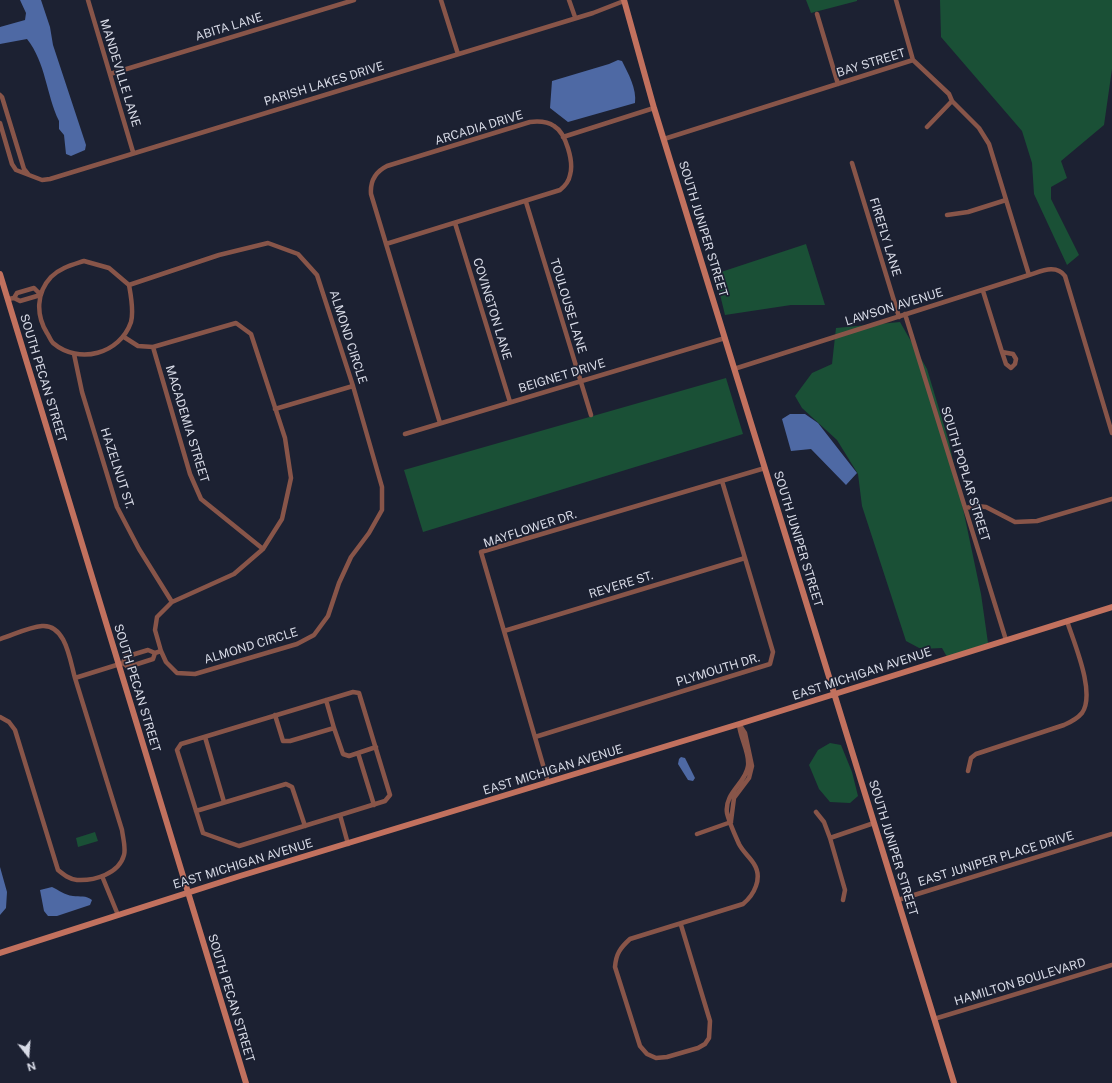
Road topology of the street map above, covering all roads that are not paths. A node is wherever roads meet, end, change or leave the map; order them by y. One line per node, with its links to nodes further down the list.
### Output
1 (88, 0): 11 (street, MANDEVILLE LANE)
2 (354, 0): 11 (street, ABITA LANE)
3 (441, 0): 9 (street)
4 (570, 0): 8 (street)
5 (624, 0): 8 (street, PARISH LAKES DRIVE); 15 (street, SOUTH JUNIPER STREET)
6 (896, 0): 10 (street)
7 (817, 14): 12 (street)
8 (575, 17): 9 (street, PARISH LAKES DRIVE)
9 (458, 54): 20 (street, PARISH LAKES DRIVE)
10 (913, 60): 12 (street, BAY STREET); 14 (street, BAY STREET)
11 (110, 74): 20 (street, MANDEVILLE LANE)
12 (838, 84): 19 (street, BAY STREET)
13 (0, 95): 22 (street)
14 (952, 101): 17 (street); 23 (street, BAY STREET)
15 (654, 108): 18 (street); 19 (street, SOUTH JUNIPER STREET)
16 (0, 123): 22 (street, PARISH LAKES DRIVE)
17 (926, 127)
18 (563, 137): 24 (street, ARCADIA DRIVE); 27 (street, ARCADIA DRIVE)
19 (664, 139): 37 (street, SOUTH JUNIPER STREET)
20 (133, 152): 22 (street, PARISH LAKES DRIVE)
21 (852, 163): 35 (street, FIREFLY LANE)
22 (29, 175)
23 (1006, 200): 25 (street); 29 (street, BAY STREET)
24 (526, 202): 26 (street, ARCADIA DRIVE); 42 (street, TOULOUSE LANE)
25 (947, 215)
26 (455, 223): 27 (street, ARCADIA DRIVE); 44 (street, COVINGTON LANE)
27 (386, 244): 47 (street, ARCADIA DRIVE)
28 (0, 274): 33 (street, SOUTH PECAN STREET)
29 (1029, 275): 31 (street, LAWSON AVENUE); 48 (street, LAWSON AVENUE)
30 (129, 285): 32 (street); 36 (street); 43 (street, ALMOND CIRCLE)
31 (983, 290): 34 (street, LAWSON AVENUE); 39 (street)
32 (40, 293): 33 (street); 33 (street); 40 (street)
33 (11, 299): 64 (street, SOUTH PECAN STREET)
34 (905, 314): 35 (street, LAWSON AVENUE); 53 (street, SOUTH POPLAR STREET)
35 (899, 316): 41 (street, LAWSON AVENUE)
36 (124, 337): 38 (street, ALMOND CIRCLE); 40 (street)
37 (725, 338): 41 (street, SOUTH JUNIPER STREET); 42 (street, BEIGNET DRIVE)
38 (152, 347): 45 (street, ALMOND CIRCLE); 54 (street, MACADEMIA STREET)
39 (1002, 352)
40 (74, 354): 56 (street, HAZELNUT ST.)
41 (734, 369): 50 (street, SOUTH JUNIPER STREET)
42 (580, 380): 44 (street, BEIGNET DRIVE); 46 (street, TOULOUSE LANE)
43 (353, 386): 45 (street); 62 (street, ALMOND CIRCLE)
44 (510, 402): 47 (street, BEIGNET DRIVE)
45 (275, 409): 54 (street, ALMOND CIRCLE)
46 (591, 415)
47 (440, 423): 49 (street, BEIGNET DRIVE)
48 (1112, 433)
49 (405, 434)
50 (765, 468): 51 (street, MAYFLOWER DR.); 66 (street, SOUTH JUNIPER STREET)
51 (722, 481): 55 (street, PLYMOUTH DR.); 59 (street, MAYFLOWER DR.)
52 (1112, 499): 53 (street)
53 (965, 508): 61 (street, SOUTH POPLAR STREET)
54 (263, 549): 56 (street, ALMOND CIRCLE)
55 (745, 558): 59 (street, REVERE ST.); 73 (street, PLYMOUTH DR.)
56 (172, 602): 62 (street, ALMOND CIRCLE)
57 (1112, 607): 58 (street, EAST MICHIGAN AVENUE)
58 (1067, 621): 61 (street, EAST MICHIGAN AVENUE); 76 (street)
59 (504, 631): 73 (street, MAYFLOWER DR.)
60 (0, 639): 65 (street)
61 (1006, 640): 66 (street, EAST MICHIGAN AVENUE)
62 (160, 651): 63 (street)
63 (155, 653): 64 (street); 64 (street)
64 (121, 664): 65 (street); 91 (street, SOUTH PECAN STREET)
65 (75, 678): 90 (street)
66 (835, 695): 70 (street, EAST MICHIGAN AVENUE); 84 (street, SOUTH JUNIPER STREET)
67 (326, 700): 68 (street); 71 (street); 74 (street)
68 (275, 715): 71 (street); 72 (street)
69 (0, 717): 90 (street)
70 (739, 724): 77 (street, EAST MICHIGAN AVENUE); 83 (street)
71 (334, 728): 75 (street)
72 (205, 737): 78 (street); 80 (street)
73 (535, 737): 77 (street, MAYFLOWER DR.)
74 (376, 747): 75 (street); 79 (street)
75 (358, 753): 79 (street)
76 (968, 771)
77 (548, 782): 89 (street, EAST MICHIGAN AVENUE)
78 (224, 802): 80 (street); 85 (street)
79 (374, 804): 82 (street)
80 (196, 811): 85 (street)
81 (816, 812): 88 (street)
82 (340, 815): 85 (street); 89 (street)
83 (731, 822): 86 (street); 95 (street)
84 (874, 823): 88 (street); 93 (street, SOUTH JUNIPER STREET)
85 (305, 826)
86 (697, 834)
87 (1112, 834): 93 (street, EAST JUNIPER PLACE DRIVE)
88 (830, 838): 92 (street)
89 (348, 844): 91 (street, EAST MICHIGAN AVENUE)
90 (102, 876): 94 (street)
91 (188, 893): 94 (street, EAST MICHIGAN AVENUE); 99 (street, SOUTH PECAN STREET)
92 (842, 900)
93 (898, 900): 98 (street, SOUTH JUNIPER STREET)
94 (118, 915): 96 (street, EAST MICHIGAN AVENUE)
95 (681, 925): 95 (street)
96 (0, 953)
97 (1112, 965): 98 (street, HAMILTON BOULEVARD)
98 (934, 1019): 100 (street, SOUTH JUNIPER STREET)
99 (246, 1083)
100 (954, 1083)

